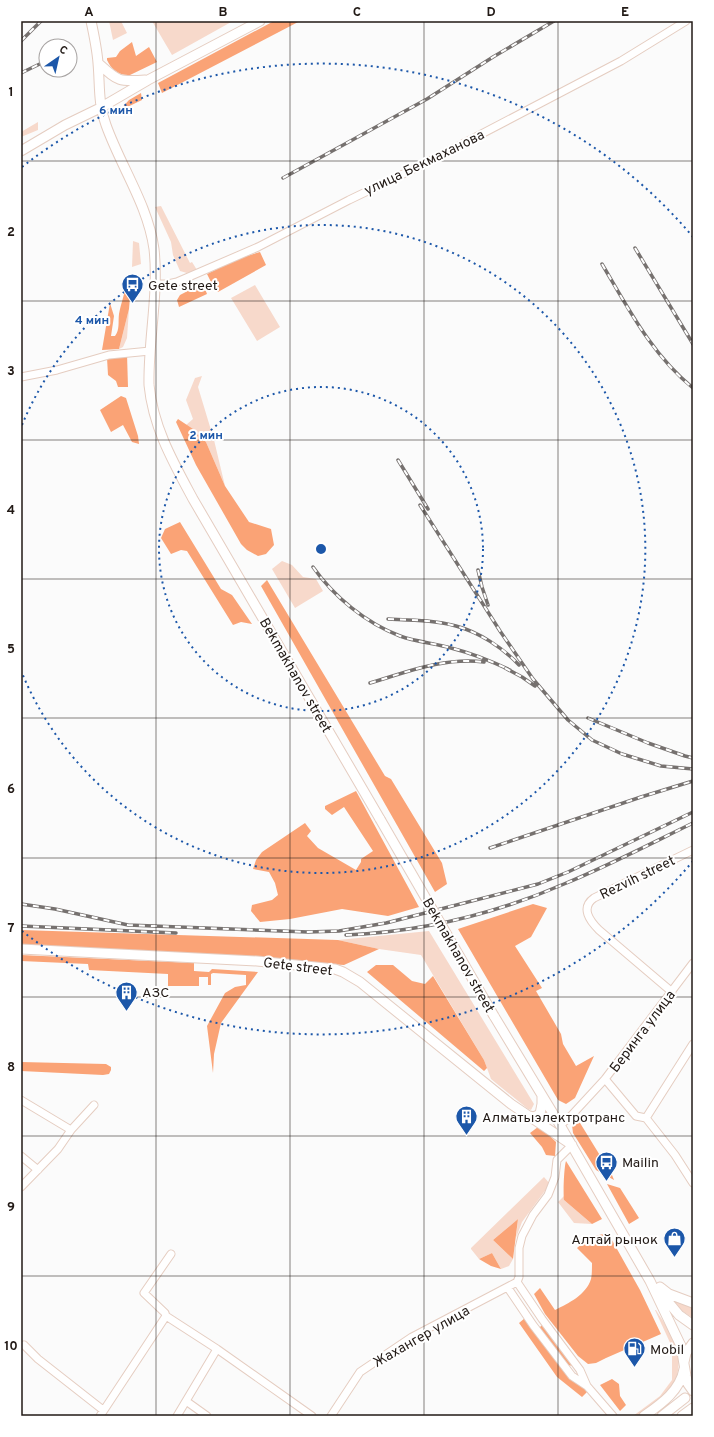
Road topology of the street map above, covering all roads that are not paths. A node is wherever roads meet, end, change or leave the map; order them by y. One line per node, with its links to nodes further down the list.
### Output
1 (91, 21): 4 (main road, Bekmakhanov street)
2 (260, 21): 5 (main road)
3 (686, 21): 8 (street, улица Бекмаханова)
4 (98, 63): 5 (main road); 6 (main road, Bekmakhanov street)
5 (148, 80): 6 (main road)
6 (100, 108): 7 (main road); 8 (main road, Bekmakhanov street)
7 (21, 151)
8 (155, 284): 9 (main road, Bekmakhanov street)
9 (150, 351): 10 (street); 17 (main road, Bekmakhanov street, bridge)
10 (21, 377)
11 (693, 850): 14 (street, Rezvih street)
12 (21, 949): 20 (main road, Gete street)
13 (693, 963): 14 (street, Беринга улица)
14 (672, 992): 16 (street, Беринга улица)
15 (693, 1044): 21 (street)
16 (605, 1079): 21 (street, Беринга улица); 22 (street, Беринга улица)
17 (542, 1094): 20 (main road); 22 (main road, Bekmakhanov street)
18 (21, 1100): 23 (street)
19 (94, 1105): 23 (street)
20 (526, 1115): 24 (main road, Gete street)
21 (646, 1118): 27 (street)
22 (560, 1125): 24 (main road, Bekmakhanov street)
23 (71, 1130): 26 (street)
24 (572, 1145): 30 (main road, Bekmakhanov street); 31 (street)
25 (21, 1156): 26 (street)
26 (38, 1170): 28 (street)
27 (693, 1182)
28 (21, 1187)
29 (171, 1254): 34 (street)
30 (650, 1280): 33 (main road); 35 (main road); 39 (main road)
31 (517, 1282): 32 (street, Жахангер улица); 40 (street)
32 (508, 1288): 40 (street); 49 (street, Жахангер улица)
33 (693, 1303)
34 (166, 1316): 38 (street); 45 (street)
35 (693, 1325)
36 (693, 1343): 39 (main road)
37 (24, 1345): 45 (street)
38 (217, 1349): 43 (street); 48 (street)
39 (684, 1365): 41 (main road); 51 (main road)
40 (587, 1386): 50 (street)
41 (693, 1391)
42 (685, 1398): 52 (main road)
43 (186, 1401): 46 (street); 47 (street)
44 (692, 1408): 53 (main road)
45 (102, 1413)
46 (177, 1416)
47 (207, 1416)
48 (312, 1416)
49 (331, 1416)
50 (613, 1416)
51 (644, 1416)
52 (662, 1416)
53 (682, 1416)

